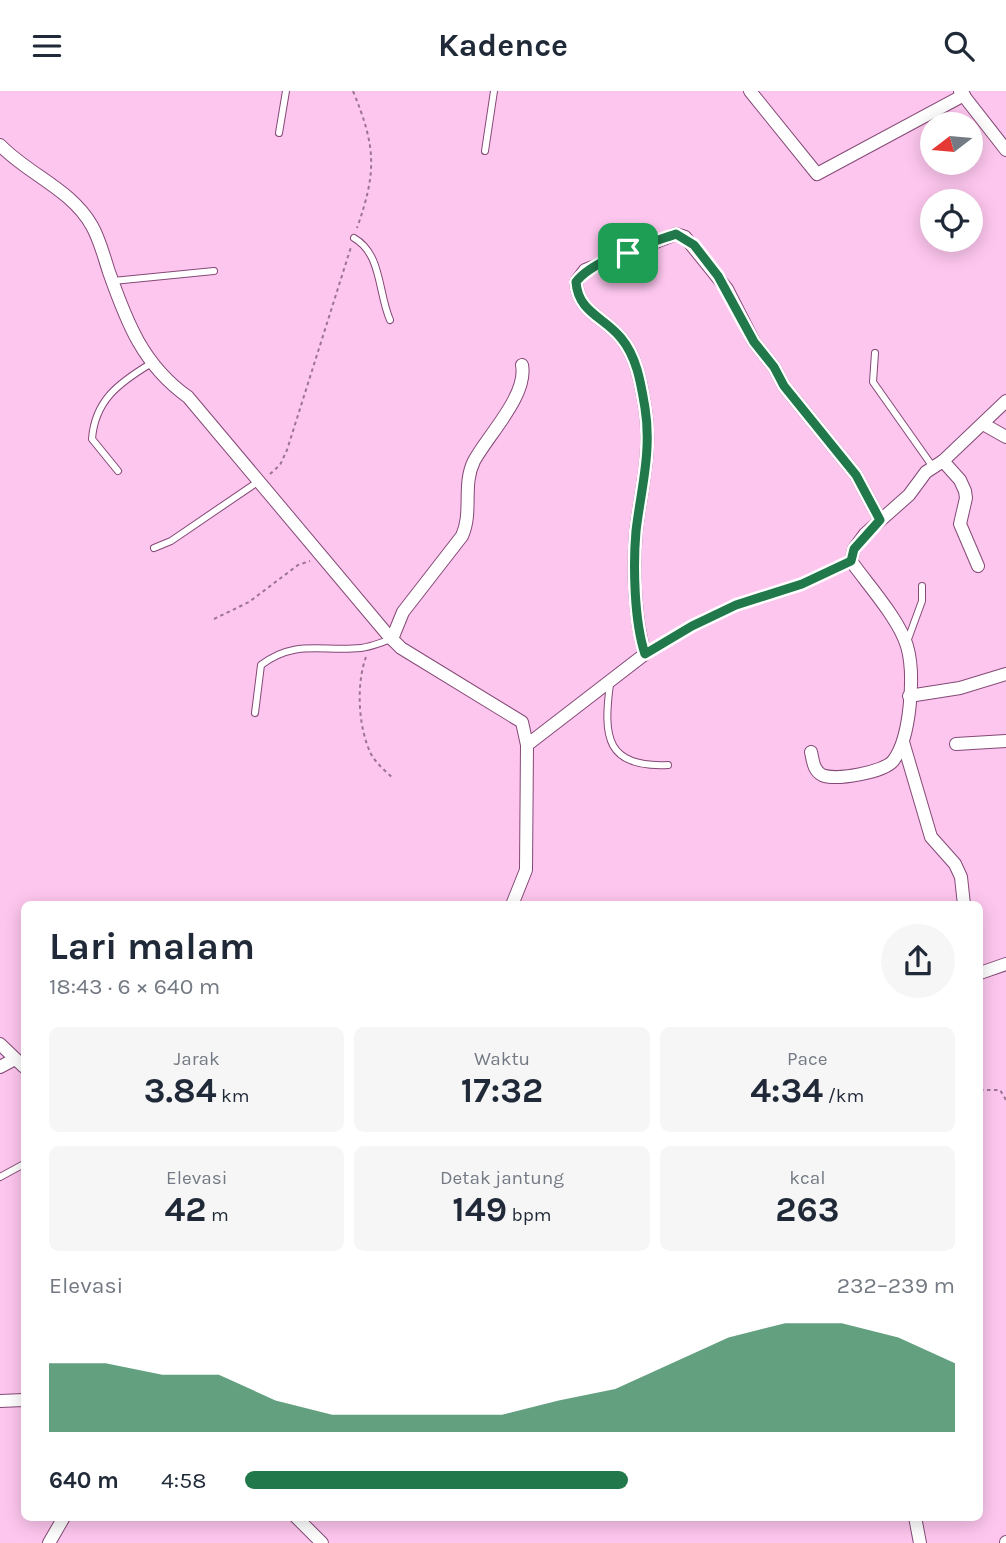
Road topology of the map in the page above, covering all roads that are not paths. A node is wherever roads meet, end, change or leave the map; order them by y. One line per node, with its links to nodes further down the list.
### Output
1 (286, 91): 5 (lane)
2 (494, 91): 8 (lane)
3 (750, 91): 4 (street)
4 (962, 93): 7 (street)
5 (279, 133)
6 (0, 145): 11 (street)
7 (1006, 151)
8 (485, 152)
9 (354, 238): 12 (lane)
10 (214, 271): 11 (lane)
11 (113, 281): 14 (street)
12 (390, 320)
13 (875, 353): 19 (lane)
14 (150, 364): 20 (lane); 21 (street)
15 (522, 365): 26 (street)
16 (1006, 401): 17 (street)
17 (983, 424): 18 (street); 19 (street)
18 (1006, 436)
19 (938, 464): 22 (street); 24 (street)
20 (117, 471)
21 (259, 481): 23 (lane); 26 (street)
22 (880, 520): 27 (street); 29 (street)
23 (154, 548)
24 (978, 566)
25 (922, 586): 27 (lane)
26 (392, 639): 31 (lane); 35 (street)
27 (906, 644): 30 (street)
28 (1006, 674): 30 (street)
29 (610, 683): 35 (street); 37 (lane)
30 (909, 696): 33 (street)
31 (255, 713)
32 (1006, 741): 34 (street)
33 (903, 742): 36 (street); 39 (street)
34 (956, 744)
35 (527, 745): 38 (street)
36 (811, 752)
37 (668, 765)
38 (514, 901)
39 (964, 901)
40 (1006, 964): 41 (street)
41 (983, 972)
42 (0, 1044): 43 (street)
43 (20, 1063): 44 (street)
44 (0, 1066)
45 (21, 1166): 46 (lane)
46 (0, 1177)
47 (21, 1399): 48 (street)
48 (0, 1401)
49 (62, 1521): 52 (street)
50 (300, 1521): 53 (street)
51 (916, 1521): 54 (street)
52 (49, 1543)
53 (322, 1543)
54 (920, 1543)

